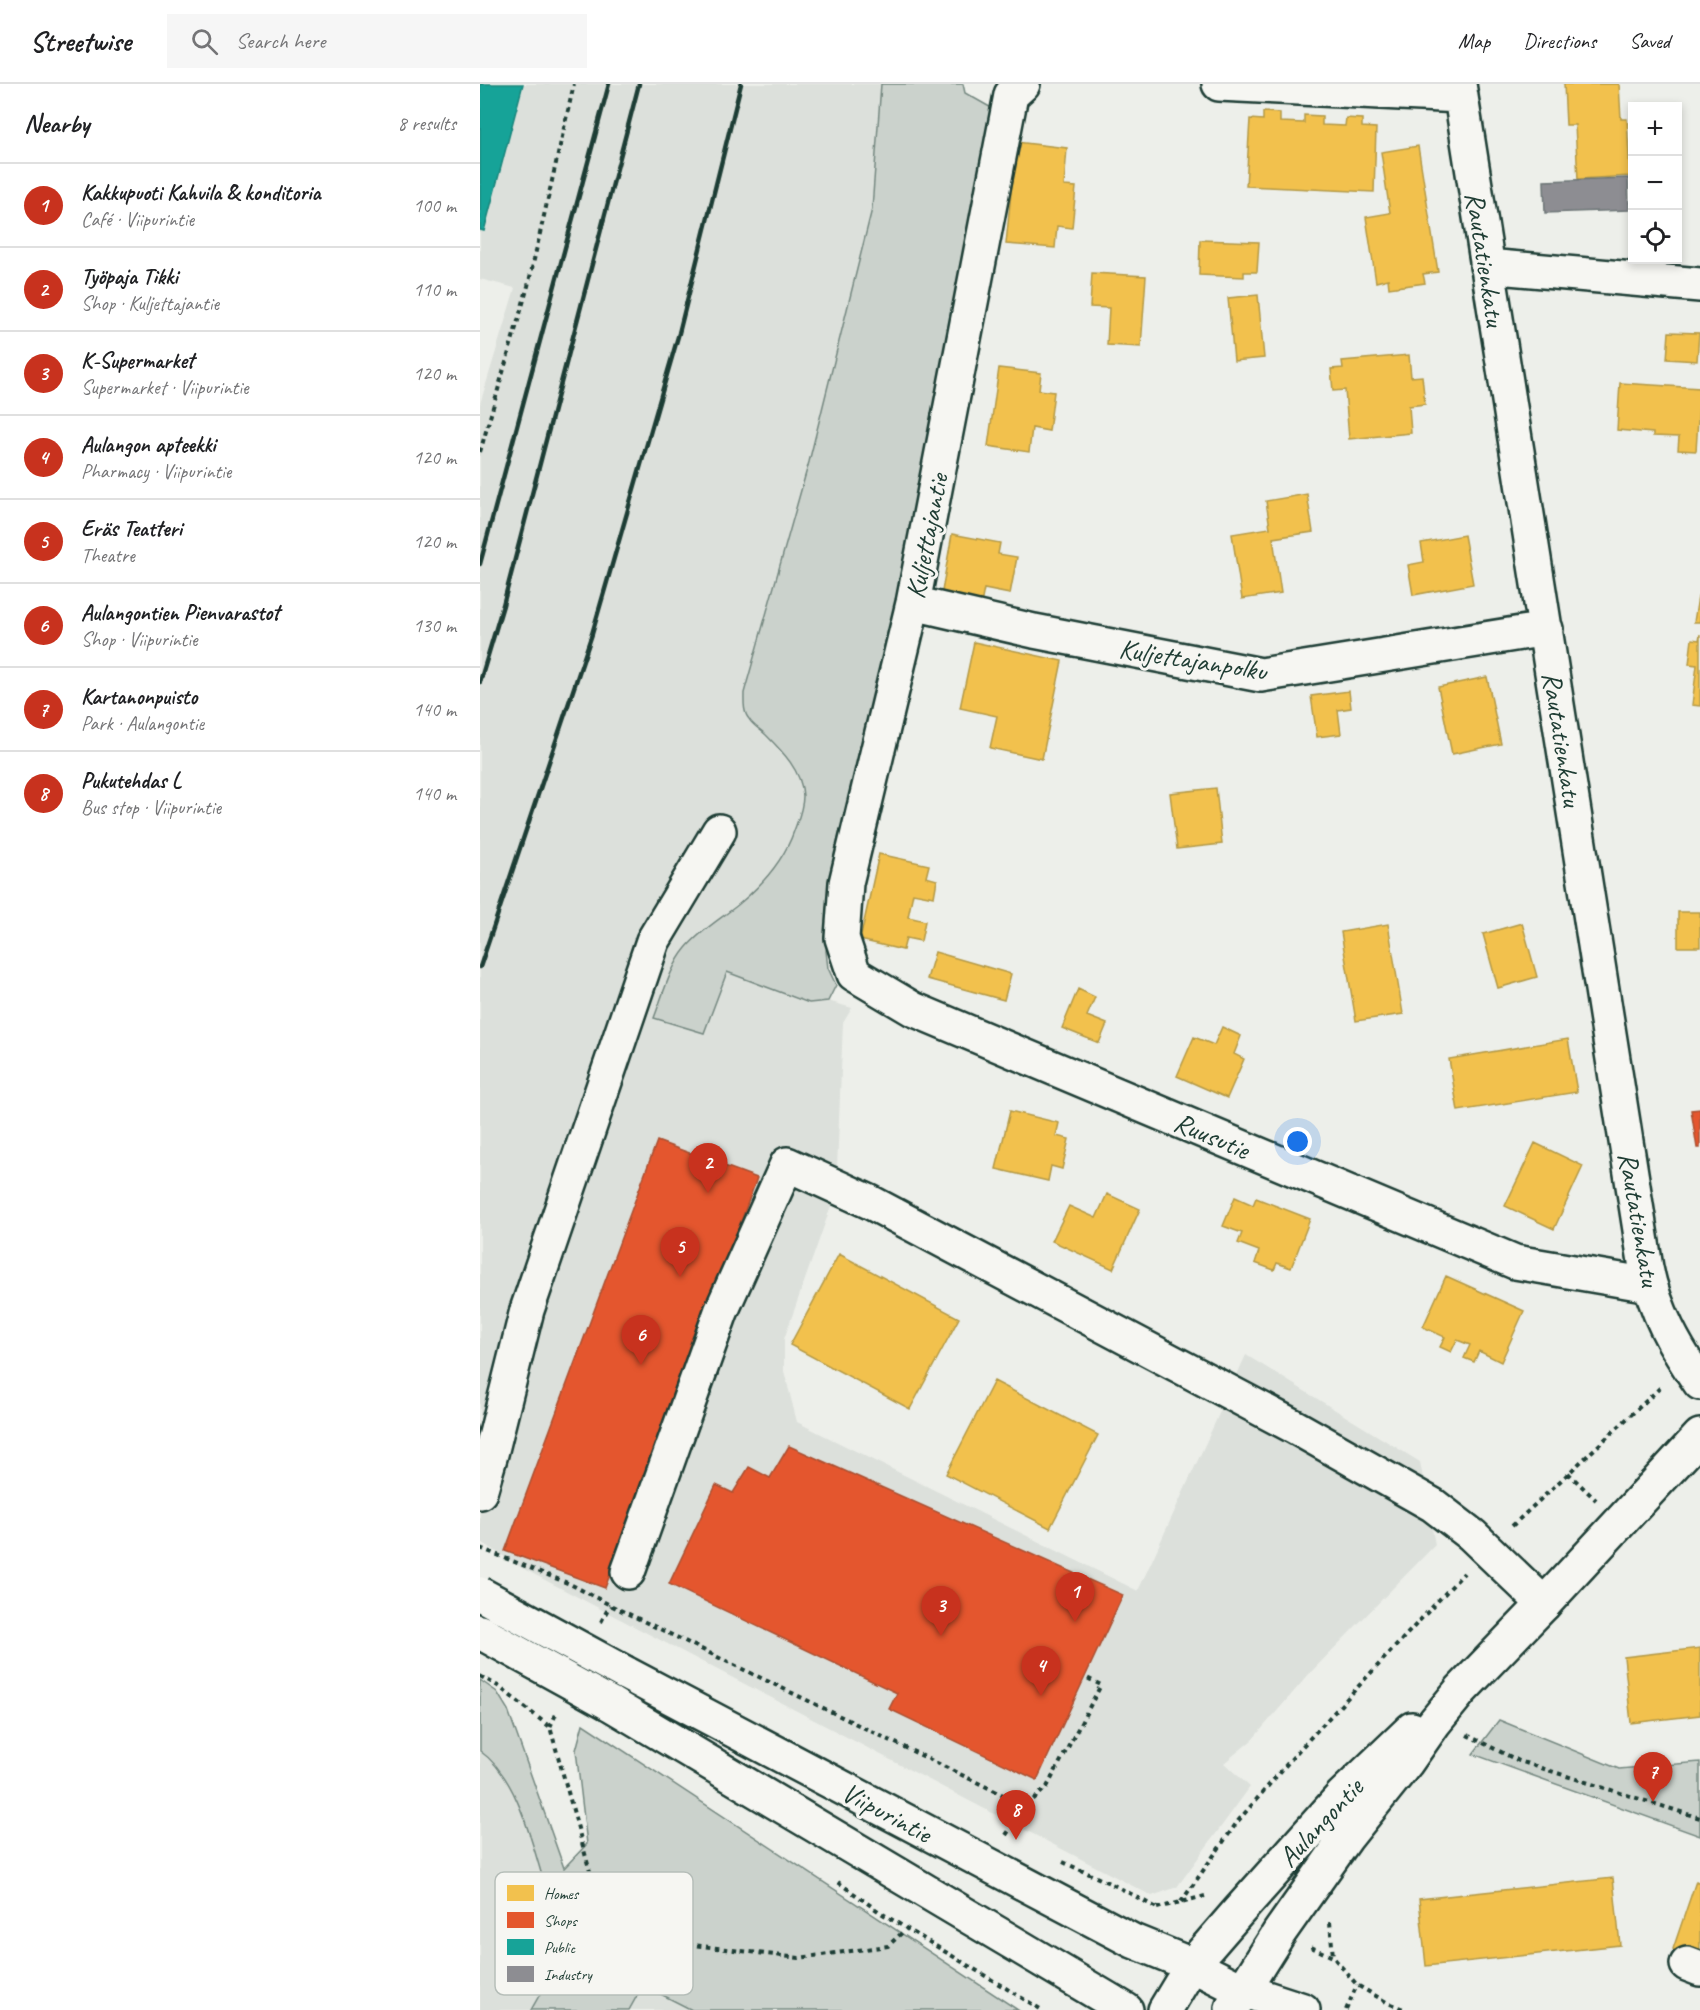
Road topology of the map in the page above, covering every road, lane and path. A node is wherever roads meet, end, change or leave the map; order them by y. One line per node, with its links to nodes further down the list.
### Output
1 (574, 84): 7 (path)
2 (1219, 84): 4 (street)
3 (1017, 89): 8 (street, Kuljettajantie)
4 (1460, 90): 5 (street, Rautatienkatu)
5 (1487, 266): 6 (street); 9 (street, Rautatienkatu)
6 (1700, 285)
7 (480, 452)
8 (913, 603): 9 (street, Kuljettajanpolku); 11 (street, Kuljettajantie)
9 (1546, 630): 12 (street, Rautatienkatu)
10 (719, 831): 15 (street)
11 (854, 974): 12 (street, Ruusutie)
12 (1650, 1285): 13 (street, Rautatienkatu)
13 (1693, 1373): 17 (path)
14 (1700, 1436): 20 (street, Aulangontie)
15 (480, 1491)
16 (480, 1548): 26 (path)
17 (1486, 1549): 18 (street); 20 (street); 30 (path)
18 (628, 1572)
19 (480, 1594): 33 (street, Viipurintie, bridge)
20 (1544, 1604): 24 (street, Aulangontie)
21 (480, 1632): 36 (street, Viipurintie, bridge)
22 (480, 1676): 29 (path)
23 (1085, 1677): 26 (path)
24 (1461, 1690): 33 (street, Aulangontie); 35 (street, Aulangontie)
25 (1466, 1734): 27 (path)
26 (1026, 1806): 28 (path)
27 (1700, 1818)
28 (1006, 1835)
29 (590, 1872)
30 (1181, 1902)
31 (907, 1928): 32 (path)
32 (693, 1945)
33 (1192, 1965): 35 (street, Viipurintie); 37 (street, Aulangontie)
34 (1357, 1985): 39 (path)
35 (1237, 2000): 38 (street, Viipurintie)
36 (1126, 2010)
37 (1165, 2010)
38 (1303, 2010)
39 (1346, 2010)

